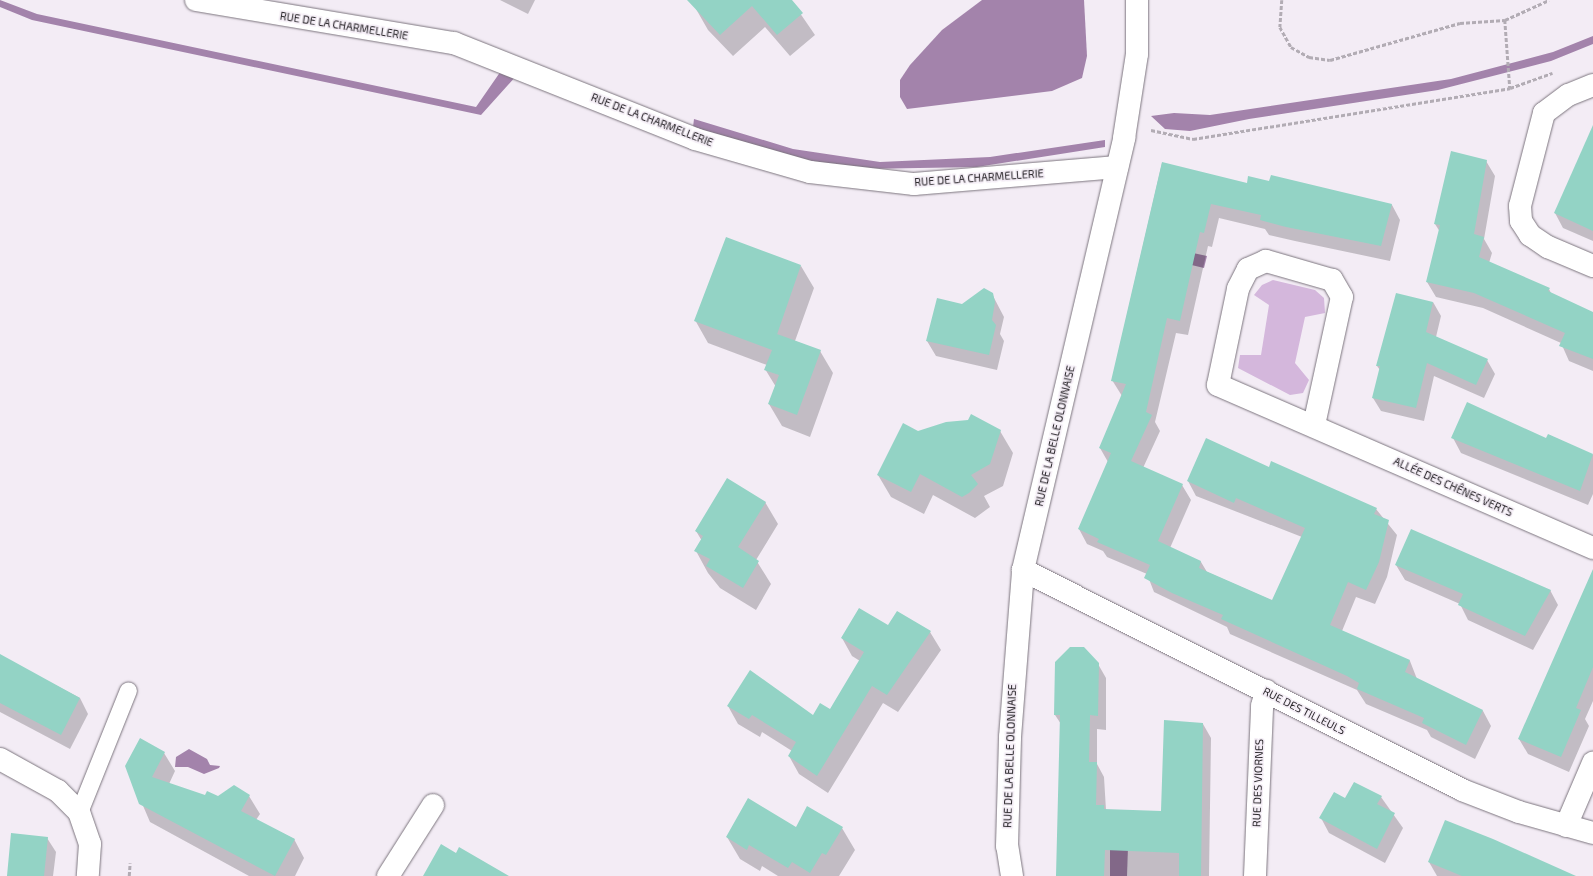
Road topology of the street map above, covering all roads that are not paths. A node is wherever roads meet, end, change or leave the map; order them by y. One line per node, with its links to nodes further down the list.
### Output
1 (196, 0): 4 (street, RUE DE LA CHARMELLERIE)
2 (1137, 0): 4 (street, RUE DE LA BELLE OLONNAISE)
3 (1593, 85): 5 (street)
4 (1117, 167): 8 (street, RUE DE LA BELLE OLONNAISE)
5 (1593, 266)
6 (1314, 425): 6 (street, ALLÉE DES CHÊNES VERTS); 7 (street, ALLÉE DES CHÊNES VERTS)
7 (1593, 548)
8 (1023, 570): 10 (street, RUE DES TILLEULS); 19 (street, RUE DE LA BELLE OLONNAISE)
9 (128, 690): 14 (lane)
10 (1266, 691): 15 (street, RUE DES TILLEULS); 20 (street, RUE DES VIORNES)
11 (0, 759): 14 (street)
12 (1593, 763): 15 (street)
13 (433, 805): 18 (street)
14 (79, 812): 17 (street)
15 (1566, 826): 16 (street, RUE DES TILLEULS)
16 (1593, 833)
17 (88, 876)
18 (388, 876)
19 (1012, 876)
20 (1255, 876)

